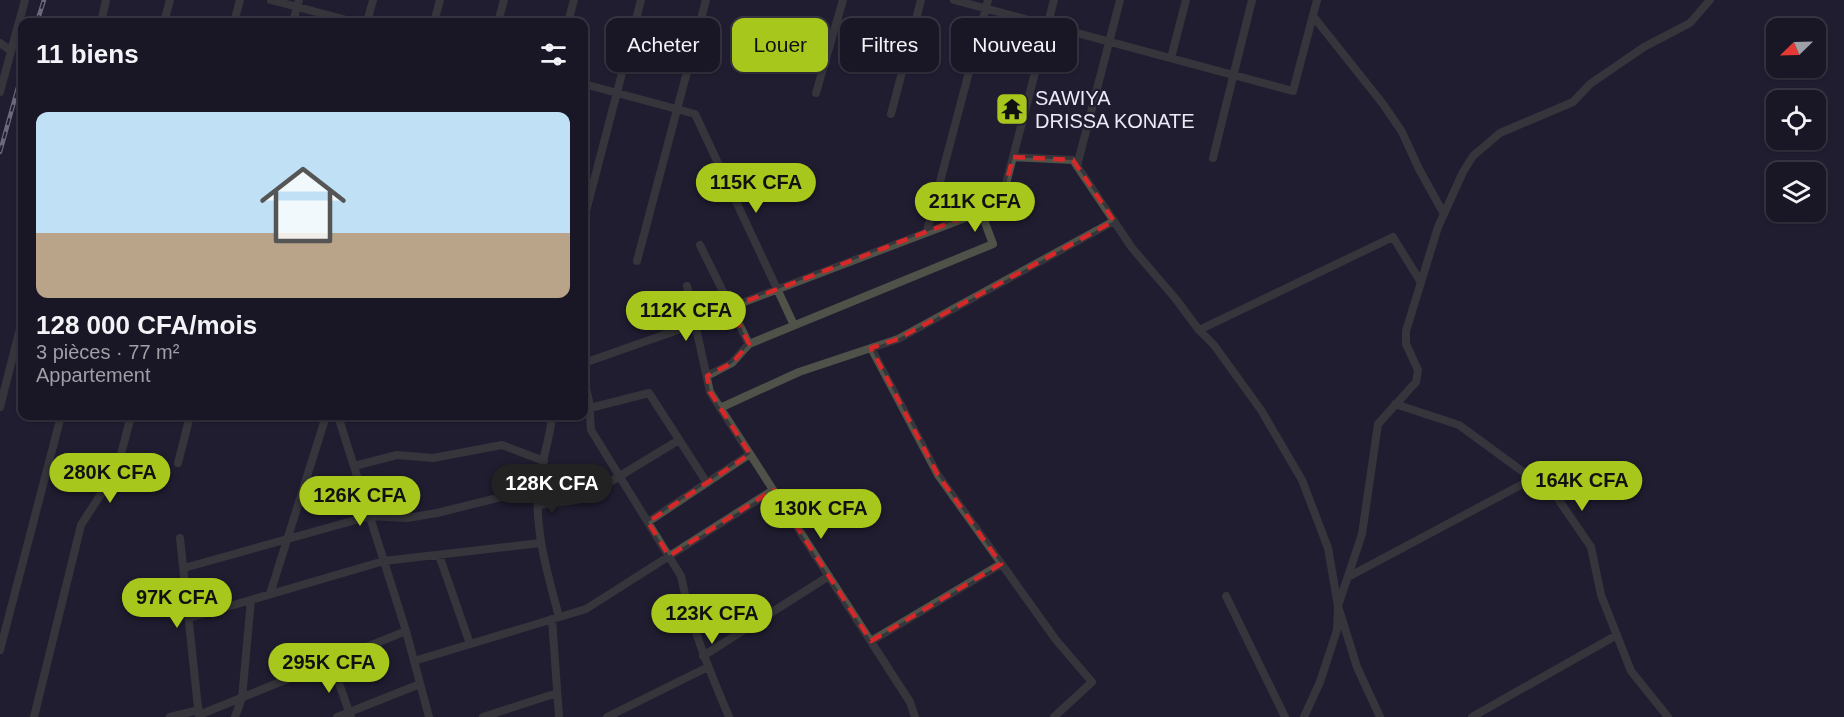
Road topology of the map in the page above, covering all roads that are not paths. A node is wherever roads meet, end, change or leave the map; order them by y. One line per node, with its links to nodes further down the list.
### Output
1 (25, 0): 24 (street)
2 (106, 0): 25 (street)
3 (170, 0): 26 (street)
4 (240, 0): 27 (street)
5 (271, 0): 21 (street)
6 (373, 0): 29 (street)
7 (440, 0): 30 (street)
8 (504, 0): 31 (street)
9 (574, 0): 32 (street)
10 (641, 0): 45 (street)
11 (706, 0): 47 (street)
12 (843, 0): 46 (street)
13 (921, 0): 48 (street)
14 (954, 0): 22 (street)
15 (1054, 0): 34 (street)
16 (1120, 0): 37 (street)
17 (1186, 0): 40 (street)
18 (1252, 0): 42 (street)
19 (1317, 0): 23 (street)
20 (1710, 0): 54 (street)
21 (298, 4): 28 (street)
22 (987, 4): 33 (street); 56 (street)
23 (1313, 16): 42 (street); 54 (street)
24 (20, 18)
25 (102, 18)
26 (165, 18)
27 (235, 18)
28 (342, 18)
29 (368, 18)
30 (435, 18)
31 (499, 18)
32 (569, 18)
33 (1027, 18)
34 (1049, 18)
35 (18, 26): 39 (street)
36 (1077, 33): 37 (street)
37 (1109, 42): 40 (street); 51 (street)
38 (0, 43): 39 (street)
39 (11, 51): 44 (street)
40 (1171, 58): 42 (street)
41 (1035, 72): 49 (street)
42 (1234, 75): 50 (street)
43 (588, 85): 45 (street)
44 (0, 92)
45 (617, 93): 47 (street); 52 (street)
46 (816, 93)
47 (677, 109): 58 (street); 61 (street)
48 (891, 114)
49 (1013, 157): 51 (street); 53 (street)
50 (1213, 158)
51 (1077, 166): 55 (street)
52 (588, 204)
53 (981, 212): 56 (street); 64 (street)
54 (1444, 214): 59 (street)
55 (1114, 221): 65 (street); 68 (street)
56 (927, 231): 61 (street)
57 (700, 245): 62 (street)
58 (637, 261)
59 (1420, 281): 65 (street); 72 (street)
60 (687, 286): 63 (street)
61 (777, 289): 62 (street); 64 (street)
62 (731, 307): 67 (street)
63 (695, 324): 69 (street); 70 (street)
64 (794, 325): 67 (street)
65 (1199, 330): 108 (street)
66 (18, 336): 73 (street)
67 (749, 344): 70 (street)
68 (871, 348): 75 (street); 101 (street)
69 (588, 362)
70 (707, 376): 75 (street)
71 (588, 399): 74 (street)
72 (1395, 404): 88 (street); 104 (street)
73 (0, 406)
74 (590, 408): 82 (street); 87 (street)
75 (720, 408): 83 (street)
76 (60, 420): 115 (street)
77 (130, 420): 126 (street)
78 (189, 420): 85 (street)
79 (325, 420): 96 (street)
80 (339, 420): 86 (street)
81 (552, 420): 84 (street)
82 (679, 440): 87 (street); 89 (street)
83 (750, 454): 89 (street); 91 (street)
84 (544, 461): 86 (street); 90 (street)
85 (178, 463)
86 (354, 466): 93 (street)
87 (620, 476): 92 (street); 94 (street)
88 (1532, 479): 104 (street); 112 (street)
89 (707, 483): 94 (street)
90 (538, 488): 92 (street); 93 (street)
91 (773, 490): 99 (street); 103 (street)
92 (539, 505): 97 (street)
93 (370, 516): 96 (street); 100 (street)
94 (648, 522): 99 (street)
95 (180, 538): 102 (street)
96 (288, 539): 102 (street); 105 (street)
97 (540, 543): 98 (street); 110 (street)
98 (440, 555): 100 (street); 114 (street)
99 (669, 556): 110 (street); 116 (street)
100 (384, 561): 105 (street); 111 (street)
101 (1002, 564): 113 (street); 136 (street)
102 (184, 568): 109 (street)
103 (829, 576): 113 (street); 116 (street)
104 (1348, 577): 108 (street)
105 (270, 594): 107 (street)
106 (1226, 596): 137 (street)
107 (251, 600): 109 (street); 122 (street)
108 (1338, 606): 138 (street); 139 (street)
109 (189, 618): 124 (street)
110 (555, 618): 114 (street); 121 (street)
111 (406, 631): 117 (street); 118 (street)
112 (1617, 635): 140 (street); 141 (street)
113 (871, 642): 135 (street)
114 (470, 644): 118 (street)
115 (0, 650)
116 (703, 656): 119 (street)
117 (331, 662): 122 (street); 125 (street)
118 (414, 662): 120 (street)
119 (708, 668): 123 (street); 134 (street)
120 (420, 684): 125 (street); 130 (street)
121 (557, 693): 131 (street); 132 (street)
122 (242, 698): 124 (street); 128 (street)
123 (624, 713): 133 (street)
124 (199, 714): 127 (street)
125 (350, 715): 129 (street)
126 (34, 717)
127 (170, 717)
128 (235, 717)
129 (337, 717)
130 (429, 717)
131 (483, 717)
132 (559, 717)
133 (607, 717)
134 (729, 717)
135 (915, 717)
136 (1053, 717)
137 (1285, 717)
138 (1304, 717)
139 (1380, 717)
140 (1472, 717)
141 (1668, 717)

